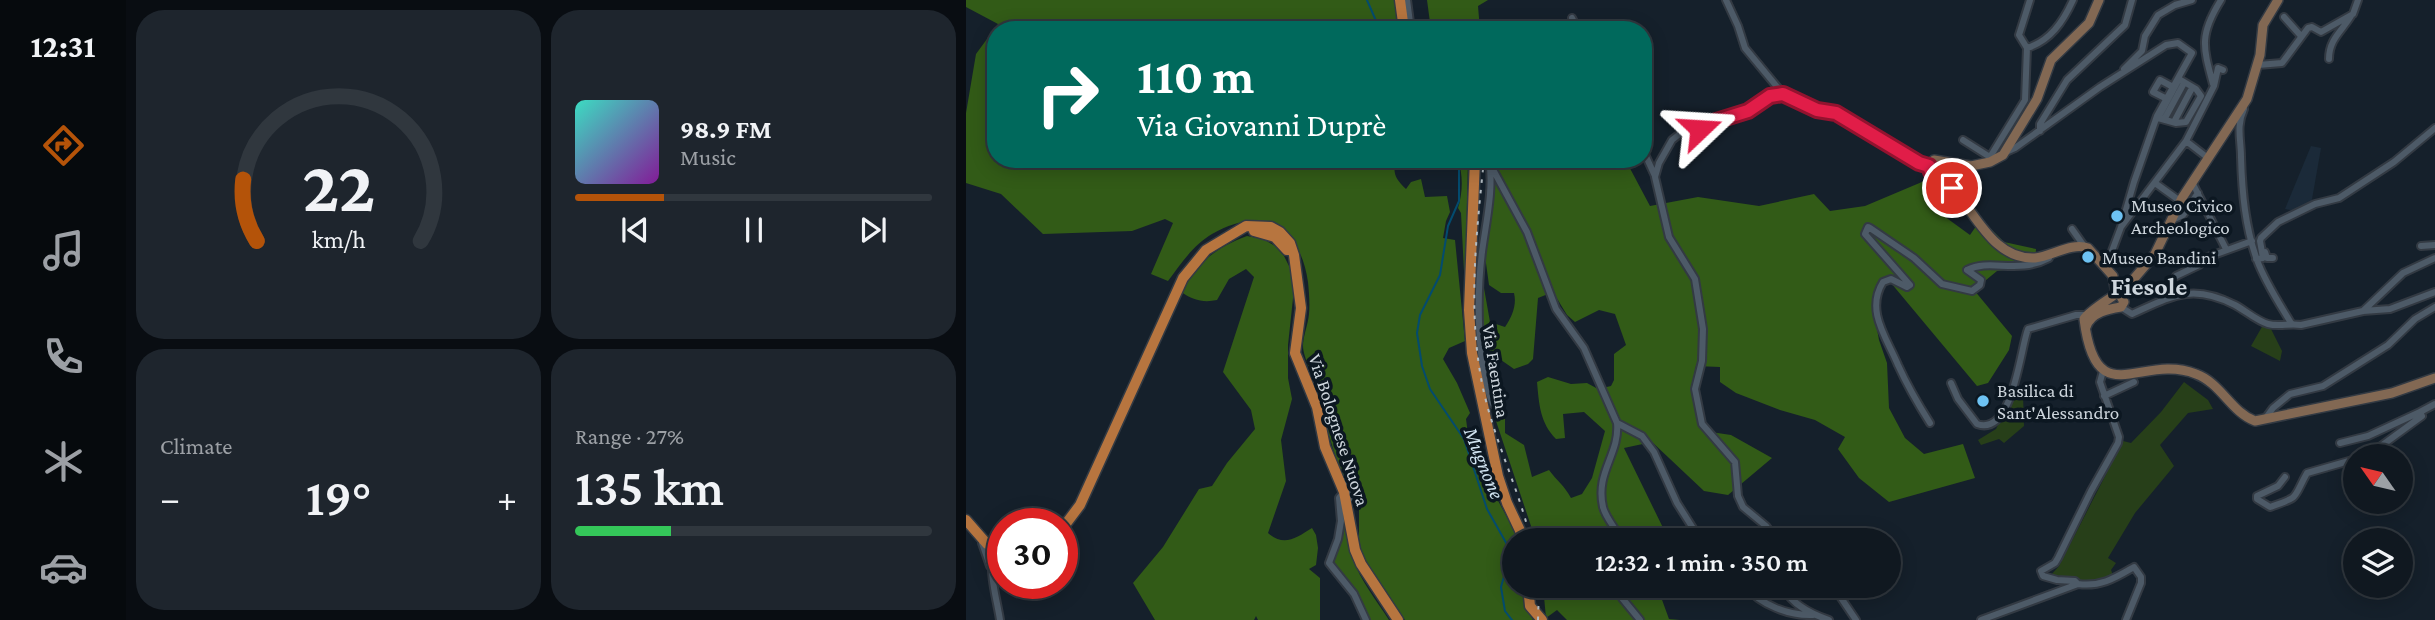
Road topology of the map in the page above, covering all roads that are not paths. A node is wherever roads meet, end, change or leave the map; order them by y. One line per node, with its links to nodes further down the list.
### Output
1 (1400, 0): 15 (main road)
2 (1407, 0): 16 (street)
3 (1726, 0): 27 (street)
4 (2030, 0): 19 (street)
5 (2073, 0): 19 (street)
6 (2099, 0): 35 (main road)
7 (2133, 0): 32 (street)
8 (2221, 0): 25 (street)
9 (2278, 0): 21 (main road)
10 (2358, 0): 12 (street)
11 (2186, 1): 23 (street)
12 (2353, 13): 18 (street); 20 (street)
13 (2284, 17): 18 (street)
14 (1572, 18): 17 (street)
15 (1403, 21)
16 (1410, 21)
17 (1574, 21)
18 (2301, 36): 21 (street)
19 (2027, 48): 37 (street)
20 (2329, 59)
21 (2258, 65): 29 (main road)
22 (2223, 70): 25 (street)
23 (2117, 75): 24 (street); 32 (street)
24 (2181, 82): 26 (street); 30 (street); 30 (street)
25 (2214, 86): 34 (street)
26 (2173, 87): 28 (street); 28 (street)
27 (1783, 94): 38 (street); 43 (street)
28 (2167, 99): 30 (street)
29 (2245, 104): 36 (main road); 51 (street)
30 (2160, 118): 30 (street); 49 (street)
31 (2435, 128): 51 (street)
32 (2040, 131): 35 (street)
33 (1963, 140): 37 (street)
34 (2186, 141): 36 (street); 45 (street)
35 (2006, 152): 37 (main road)
36 (2208, 158): 44 (main road)
37 (1993, 159): 38 (main road)
38 (1929, 166): 56 (main road)
39 (1475, 168): 85 (main road, Via Faentina)
40 (1490, 168): 72 (street, Via Faentina)
41 (1493, 168): 76 (street)
42 (1651, 168): 43 (street)
43 (1655, 177): 88 (street)
44 (2192, 181): 46 (street); 47 (main road)
45 (2155, 183): 47 (street); 49 (street)
46 (2198, 193): 48 (street); 55 (street)
47 (2180, 201): 48 (main road)
48 (2172, 220): 62 (main road)
49 (2122, 227): 59 (street)
50 (2072, 229): 53 (street)
51 (2256, 241): 55 (street); 57 (street); 66 (street)
52 (2435, 245): 54 (street)
53 (2084, 246): 56 (main road); 59 (main road)
54 (2421, 246)
55 (2226, 249): 60 (street)
56 (2056, 253): 77 (street)
57 (2273, 258)
58 (2435, 258): 64 (street)
59 (2106, 267): 62 (main road)
60 (2176, 276)
61 (2435, 292): 64 (street)
62 (2116, 301): 65 (main road); 66 (street)
63 (2435, 307): 75 (street)
64 (2363, 312): 66 (street)
65 (2087, 317): 67 (main road); 70 (street)
66 (2291, 323)
67 (2103, 371): 71 (street); 75 (main road)
68 (2435, 378): 75 (main road)
69 (2133, 382): 71 (street)
70 (1951, 383)
71 (2104, 396): 90 (street)
72 (1493, 404)
73 (2435, 404): 74 (street)
74 (2420, 412): 78 (street); 79 (street)
75 (2264, 421)
76 (1617, 423): 86 (street); 87 (street)
77 (1930, 423)
78 (2340, 443)
79 (2384, 444)
80 (2343, 463): 81 (street)
81 (2285, 477)
82 (1345, 497): 83 (main road, Via Bolognese Nuova); 99 (street); 100 (main road, Via Bolognese Nuova)
83 (1078, 508)
84 (967, 525): 89 (main road)
85 (1519, 528)
86 (1614, 528)
87 (1693, 528)
88 (1767, 528)
89 (987, 545)
90 (2078, 584): 105 (street); 106 (street)
91 (1529, 598): 101 (main road)
92 (1622, 598): 102 (street)
93 (1755, 598): 97 (street)
94 (1792, 598): 97 (street)
95 (1841, 598): 104 (street)
96 (997, 599): 98 (street)
97 (1814, 615): 103 (street)
98 (1000, 620)
99 (1366, 620)
100 (1398, 620)
101 (1542, 620)
102 (1640, 620)
103 (1829, 620)
104 (1856, 620)
105 (1981, 620)
106 (2126, 620)

